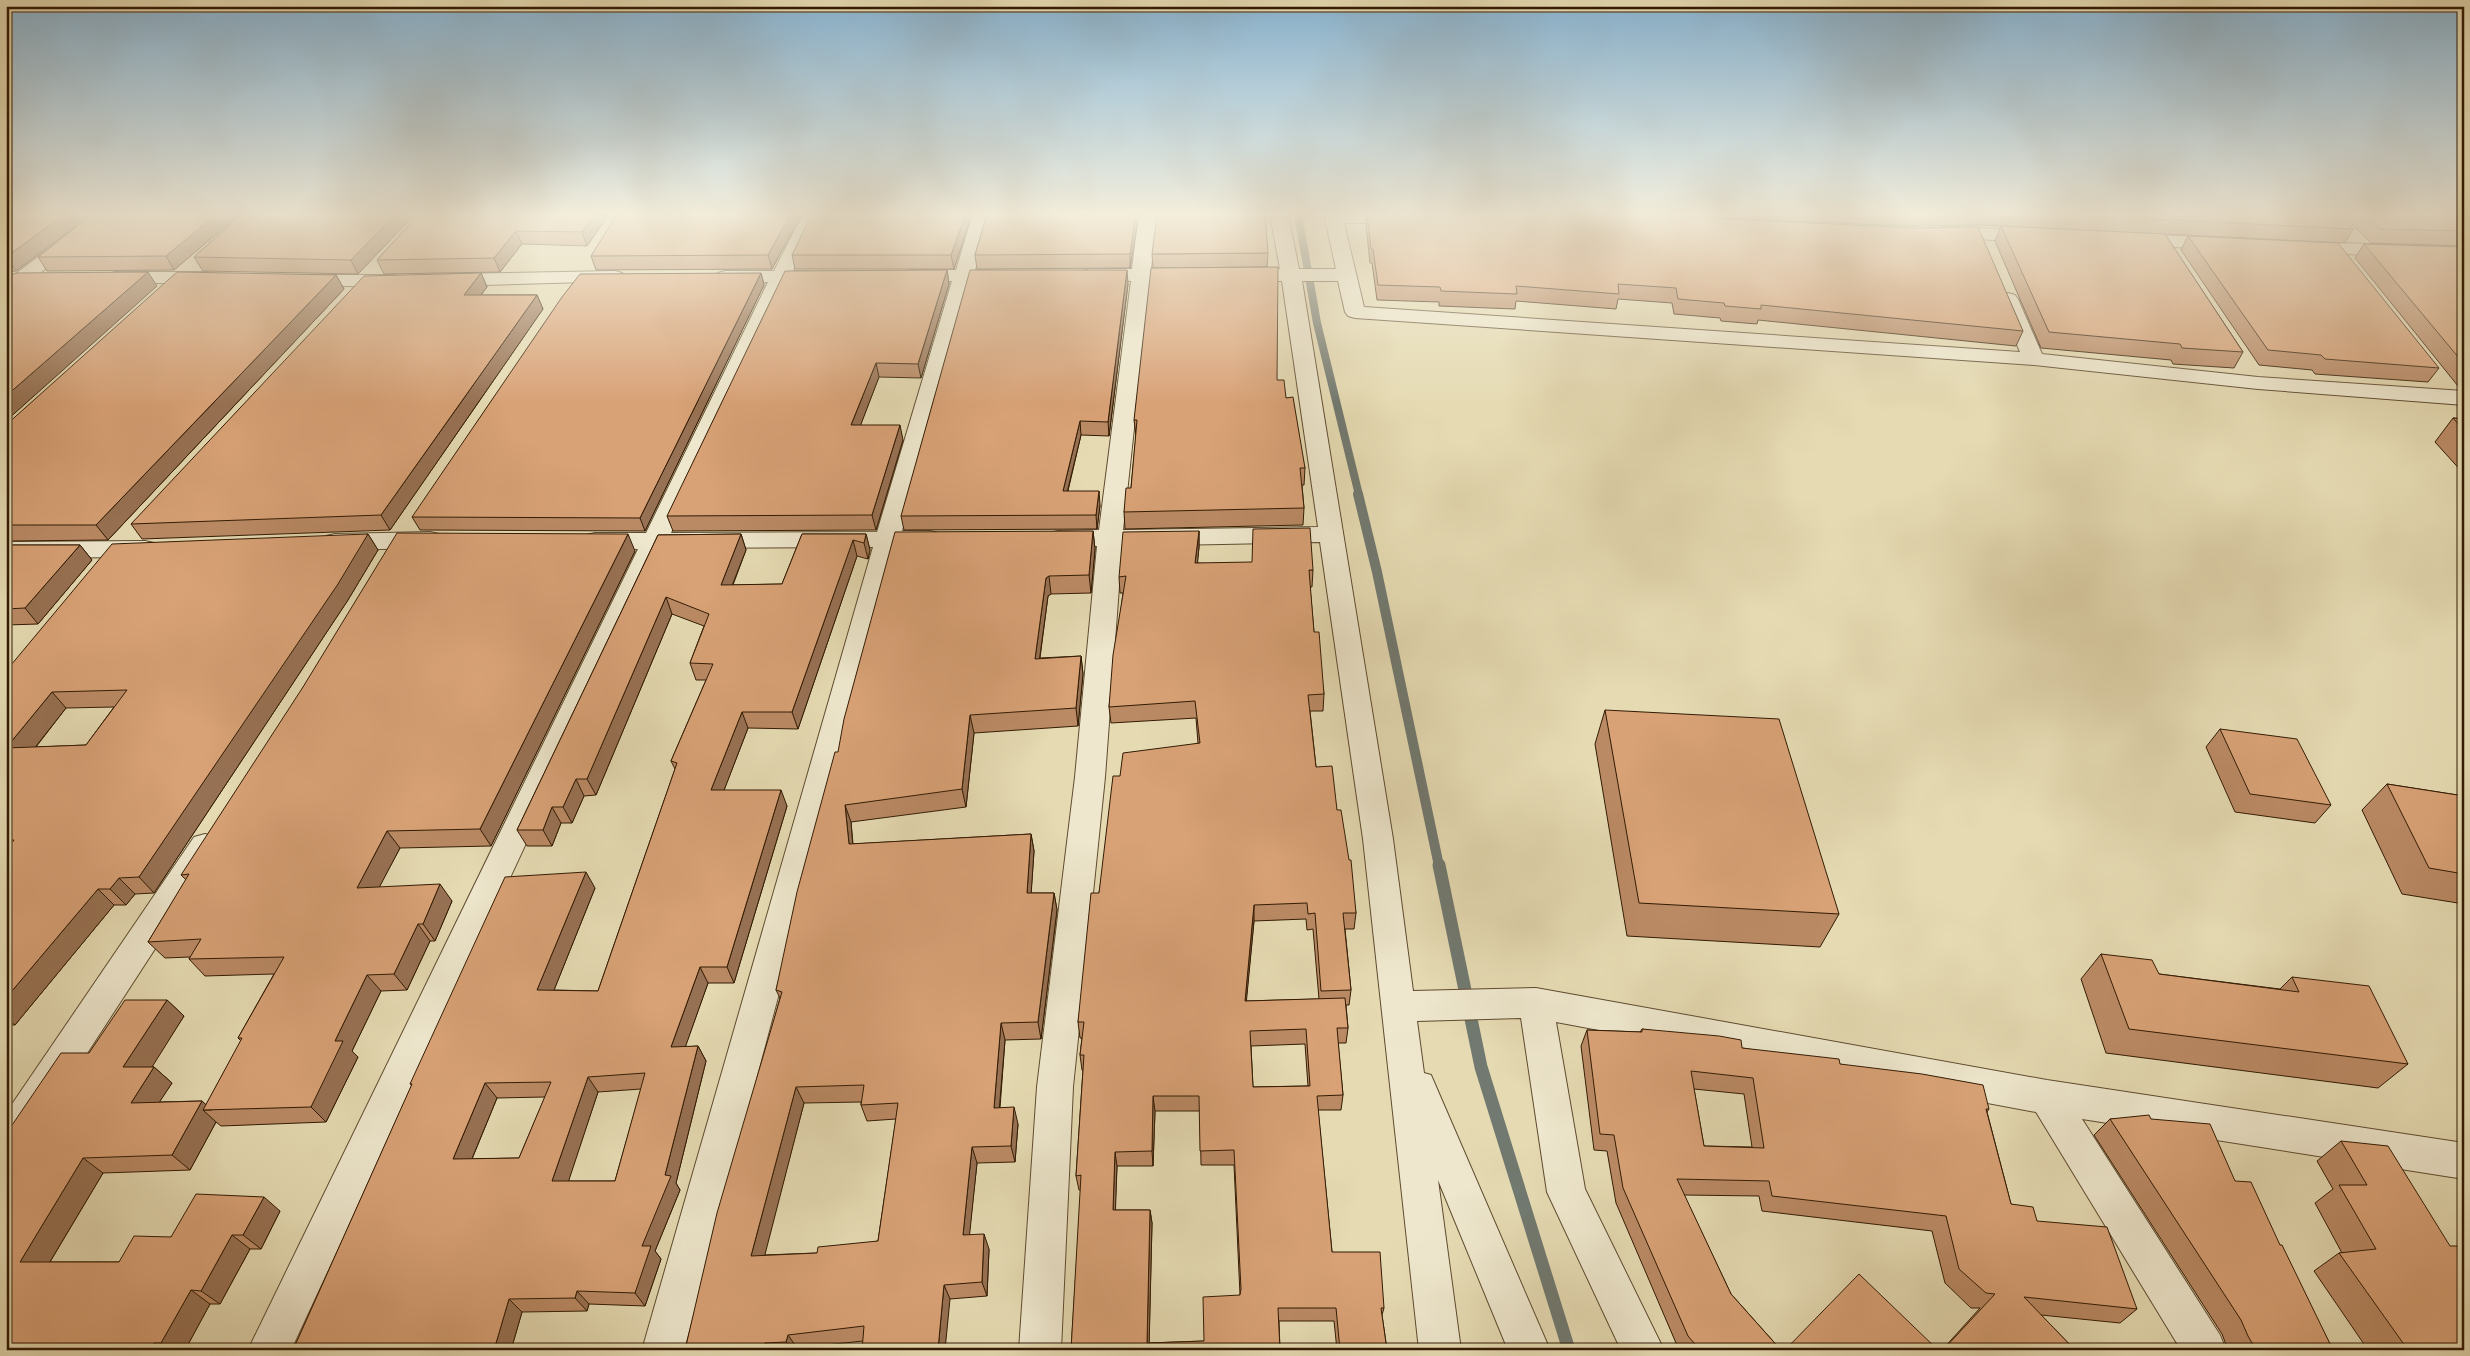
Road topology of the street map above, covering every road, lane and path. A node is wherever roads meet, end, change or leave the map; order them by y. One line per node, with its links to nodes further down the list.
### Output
1 (367, 277): 18 (street)
2 (619, 277): 10 (street)
3 (779, 277): 38 (street)
4 (961, 277): 31 (street)
5 (1143, 277): 34 (street)
6 (1295, 277): 30 (street)
7 (1347, 277): 23 (street)
8 (101, 278): 9 (street)
9 (180, 278): 14 (street); 20 (street)
10 (578, 278): 16 (street); 21 (street)
11 (1999, 278): 23 (street)
12 (14, 279): 13 (street); 19 (street)
13 (52, 279)
14 (228, 279)
15 (286, 280): 18 (street)
16 (431, 280)
17 (412, 281): 18 (street)
18 (363, 282): 22 (street)
19 (6, 290)
20 (158, 298)
21 (561, 302)
22 (343, 304)
23 (2034, 359): 26 (street)
24 (2242, 360): 26 (street)
25 (2435, 374): 27 (street)
26 (2258, 383): 27 (street)
27 (2458, 398)
28 (414, 515): 35 (street)
29 (136, 528): 42 (street)
30 (1331, 534): 34 (street); 47 (street)
31 (887, 539): 32 (street); 38 (street); 53 (street)
32 (955, 539)
33 (1032, 539): 34 (street)
34 (1110, 539): 54 (street)
35 (398, 540): 36 (street); 39 (street); 43 (street)
36 (457, 540)
37 (575, 541): 38 (street)
38 (654, 541): 52 (street)
39 (310, 543)
40 (164, 548): 42 (street)
41 (6, 550): 42 (street)
42 (116, 550): 44 (street)
43 (384, 564)
44 (98, 572)
45 (217, 828): 50 (street)
46 (1536, 1003): 47 (street); 49 (street); 57 (street)
47 (1399, 1006): 48 (street)
48 (1406, 1058): 55 (street); 56 (street)
49 (2047, 1097): 51 (street); 58 (street)
50 (6, 1144)
51 (2462, 1164)
52 (269, 1350)
53 (663, 1350)
54 (1040, 1350)
55 (1440, 1350)
56 (1529, 1350)
57 (1643, 1350)
58 (2204, 1350)

